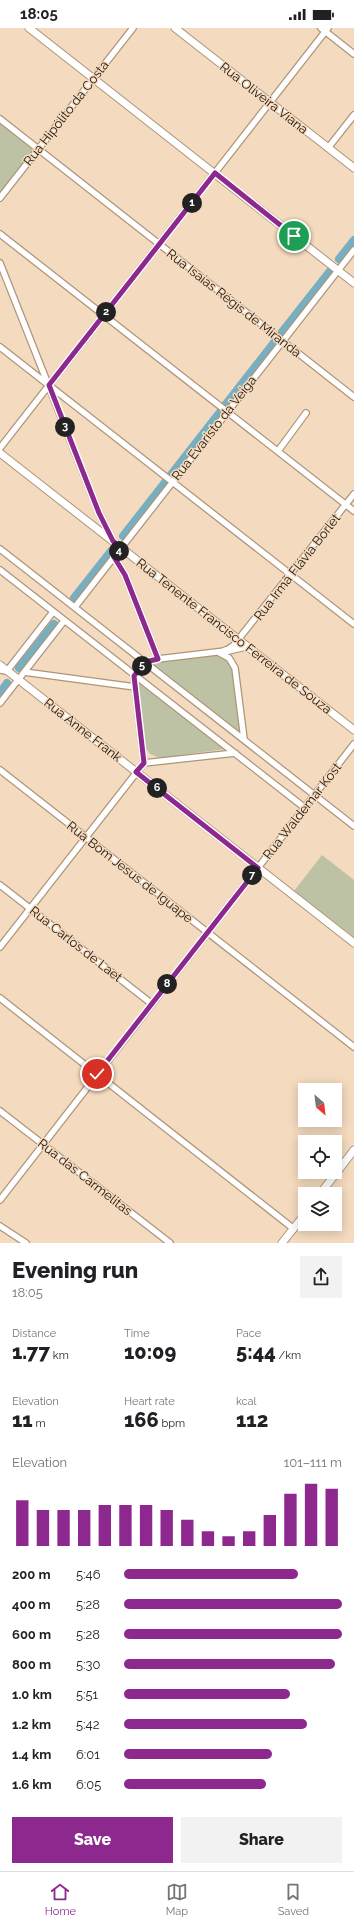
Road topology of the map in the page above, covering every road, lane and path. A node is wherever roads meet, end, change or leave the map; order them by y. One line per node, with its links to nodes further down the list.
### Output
1 (29, 28): 6 (main road)
2 (133, 28): 6 (street, Rua Hipólito da Costa)
3 (175, 28): 7 (main road, Rua Oliveira Viana)
4 (325, 29): 5 (street); 7 (street)
5 (354, 54)
6 (93, 78): 11 (street, Rua Hipólito da Costa); 13 (main road)
7 (270, 102): 10 (main road, Rua Oliveira Viana); 13 (street)
8 (354, 115): 10 (street)
9 (0, 120): 11 (street, Rua Isaías Régis de Miranda)
10 (328, 148): 12 (main road, Rua Oliveira Viana)
11 (38, 149): 14 (street, Rua Hipólito da Costa); 16 (street, Rua Isaías Régis de Miranda)
12 (354, 168)
13 (215, 173): 16 (street); 19 (main road)
14 (0, 198)
15 (0, 234): 21 (street)
16 (159, 244): 21 (street); 22 (street, Rua Isaías Régis de Miranda)
17 (354, 250): 19 (street, Rua Evaristo da Veiga)
18 (0, 263): 24 (street)
19 (338, 270): 20 (main road); 22 (street, Rua Evaristo da Veiga)
20 (354, 282)
21 (104, 315): 24 (street); 26 (street)
22 (283, 341): 25 (street, Rua Isaías Régis de Miranda); 26 (street, Rua Evaristo da Veiga)
23 (0, 347): 24 (street)
24 (49, 385): 28 (street); 31 (street); 35 (street)
25 (354, 397)
26 (228, 412): 29 (street); 31 (street, Rua Evaristo da Veiga)
27 (306, 413): 29 (street)
28 (0, 448)
29 (278, 451): 33 (street)
30 (0, 453): 36 (main road, Rua Tenente Francisco Ferreira de Souza)
31 (171, 481): 38 (street, Rua Evaristo da Veiga); 42 (street)
32 (354, 494): 33 (street, Rua Irmã Flávia Borlet)
33 (346, 505): 34 (street); 42 (street, Rua Irmã Flávia Borlet)
34 (354, 511)
35 (99, 513): 36 (street); 37 (street)
36 (91, 524): 37 (main road, Rua Tenente Francisco Ferreira de Souza)
37 (113, 541): 38 (main road, Rua Tenente Francisco Ferreira de Souza)
38 (121, 548): 40 (street, Rua Evaristo da Veiga); 47 (main road, Rua Tenente Francisco Ferreira de Souza)
39 (0, 549): 43 (street)
40 (114, 557): 43 (street, Rua Evaristo da Veiga); 50 (street)
41 (0, 570): 44 (street)
42 (291, 575): 46 (street); 47 (street, Rua Irmã Flávia Borlet)
43 (75, 607): 51 (street)
44 (53, 612): 45 (street); 53 (street)
45 (64, 621): 54 (street); 55 (street)
46 (354, 624)
47 (240, 640): 48 (main road, Rua Tenente Francisco Ferreira de Souza); 49 (street, Rua Irmã Flávia Borlet)
48 (247, 646): 49 (main road); 59 (main road, Rua Tenente Francisco Ferreira de Souza)
49 (222, 651): 50 (street); 60 (street)
50 (158, 659): 51 (street)
51 (145, 662): 55 (street); 60 (street)
52 (0, 665): 53 (main road, Rua Anne Frank)
53 (4, 670): 56 (main road, Rua Anne Frank)
54 (24, 672): 56 (street); 57 (street)
55 (134, 676): 57 (street); 62 (street)
56 (18, 680): 58 (street); 65 (main road, Rua Anne Frank)
57 (135, 687): 63 (street)
58 (0, 703)
59 (354, 730)
60 (244, 739): 66 (street)
61 (354, 744): 66 (street, Rua Waldemar Kost)
62 (235, 753): 63 (street); 67 (street)
63 (144, 763): 65 (street)
64 (0, 770): 69 (street, Rua Bom Jesus de Iguape)
65 (136, 772): 69 (street); 70 (main road, Rua Anne Frank)
66 (315, 795): 67 (street, Rua Waldemar Kost); 68 (street)
67 (305, 808): 70 (street, Rua Waldemar Kost)
68 (354, 826)
69 (85, 837): 72 (street); 73 (street, Rua Bom Jesus de Iguape)
70 (258, 868): 73 (street, Rua Waldemar Kost); 74 (main road, Rua Anne Frank)
71 (0, 885): 72 (street, Rua Carlos de Laet)
72 (30, 908): 75 (street); 77 (street, Rua Carlos de Laet)
73 (208, 933): 77 (street, Rua Waldemar Kost); 78 (street, Rua Bom Jesus de Iguape)
74 (354, 943)
75 (0, 946)
76 (0, 998): 79 (street)
77 (152, 1004): 79 (street, Rua Waldemar Kost)
78 (354, 1047)
79 (97, 1074): 81 (street, Rua Waldemar Kost); 87 (street)
80 (0, 1111): 81 (street, Rua das Carmelitas)
81 (43, 1144): 84 (street, Rua Waldemar Kost); 89 (street, Rua das Carmelitas)
82 (354, 1150): 83 (main road)
83 (325, 1187)
84 (0, 1200)
85 (298, 1223): 87 (main road)
86 (0, 1226): 88 (street)
87 (294, 1228): 90 (main road)
88 (26, 1243)
89 (170, 1243)
90 (282, 1243)

